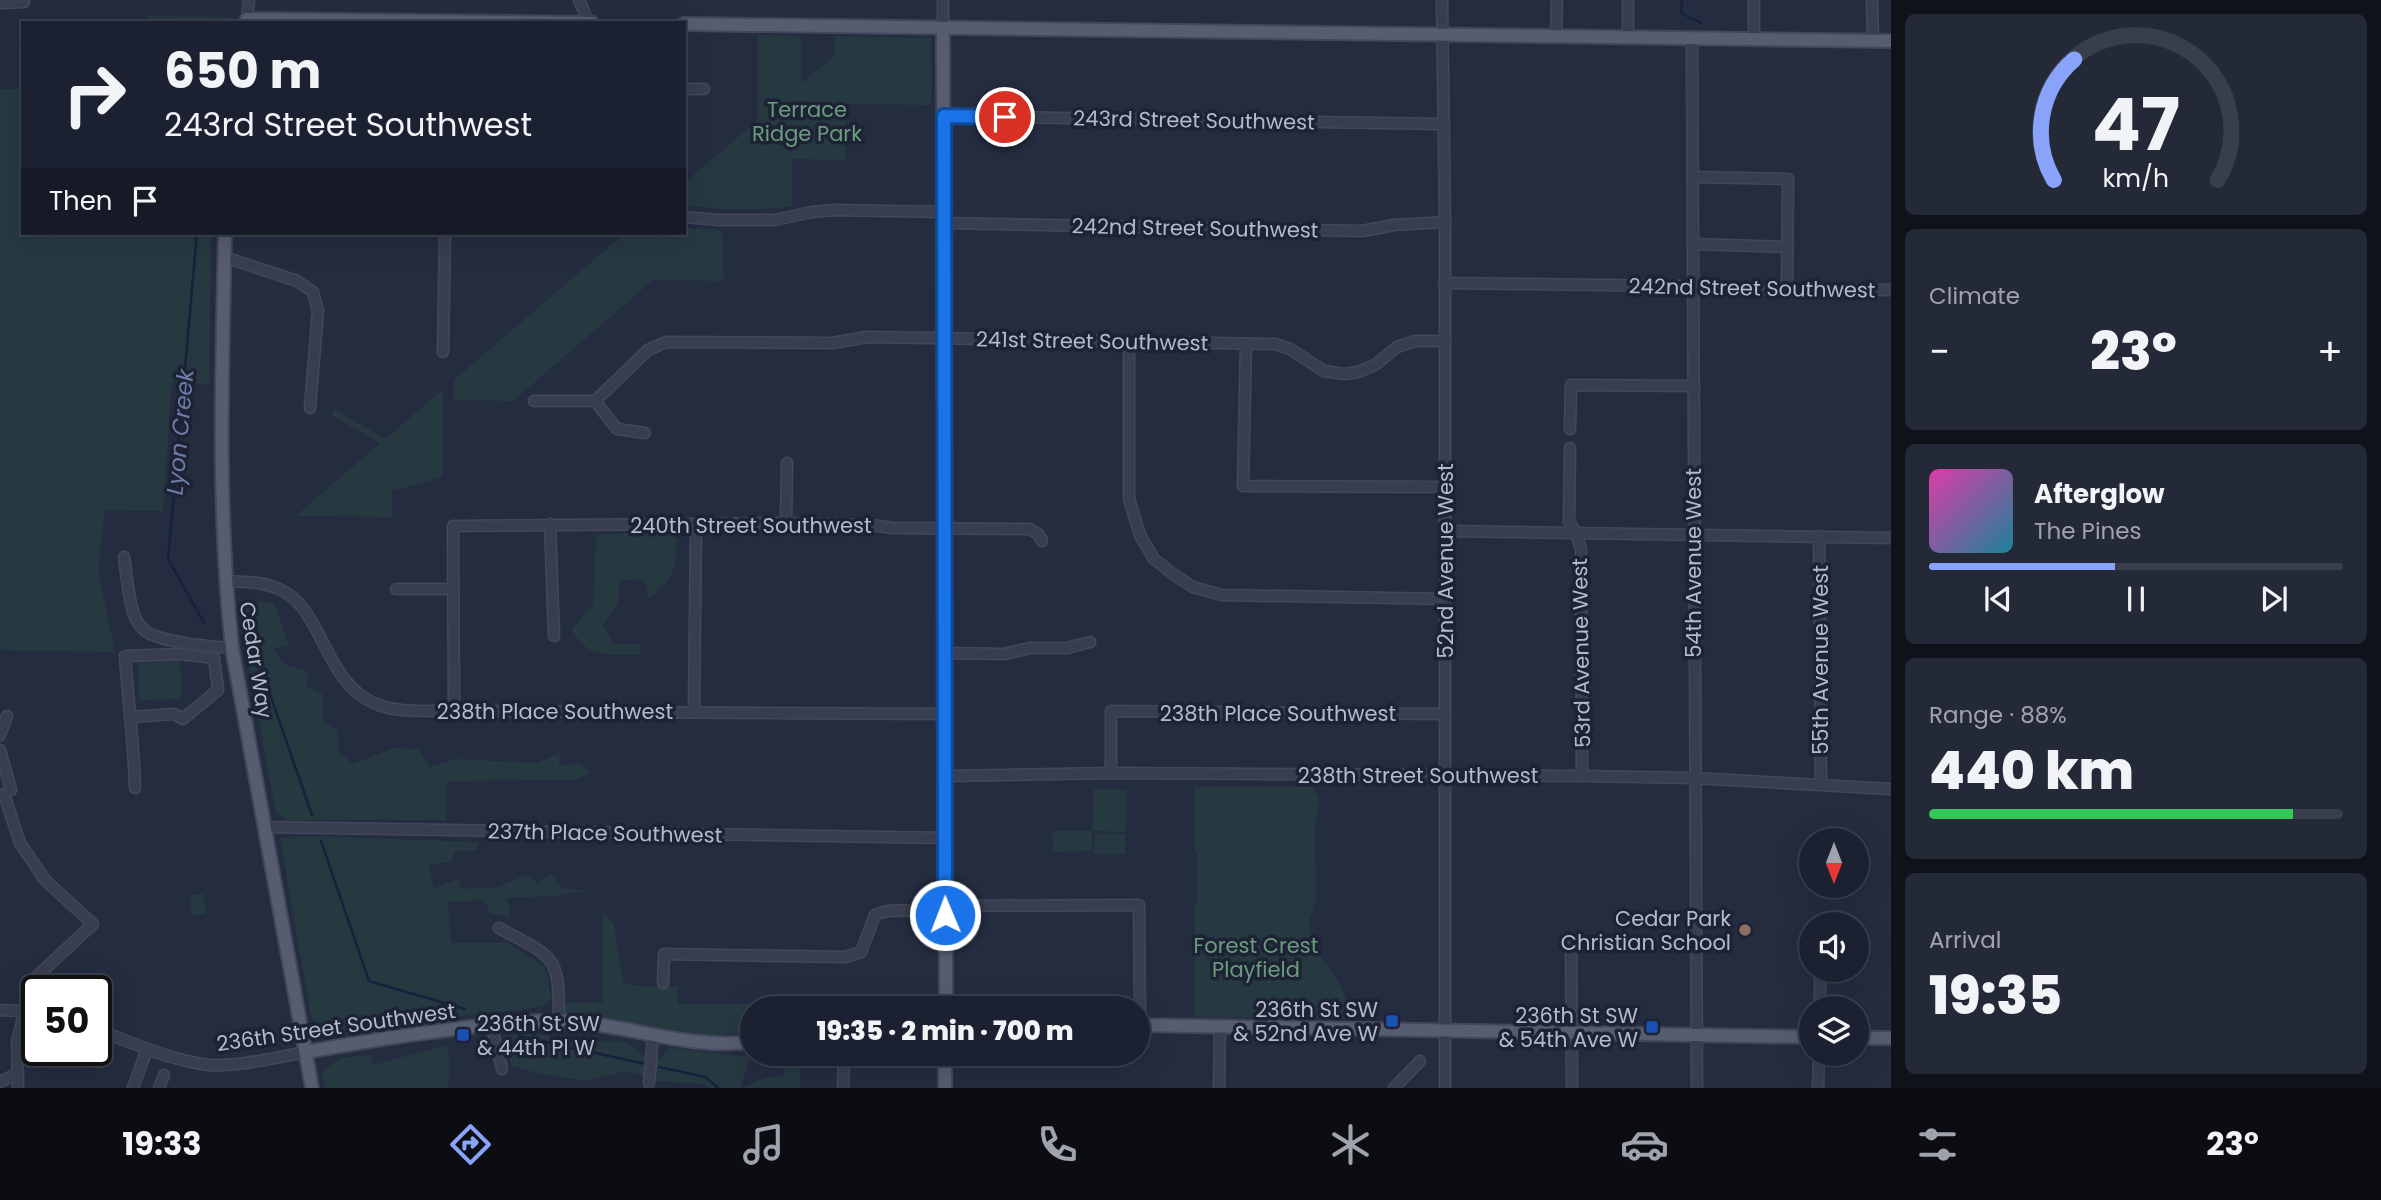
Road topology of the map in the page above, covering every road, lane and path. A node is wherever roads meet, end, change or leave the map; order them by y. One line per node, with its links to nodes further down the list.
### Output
1 (249, 0): 11 (street)
2 (579, 0): 13 (street)
3 (943, 0): 15 (street)
4 (1442, 0): 16 (street, 52nd Avenue West)
5 (1557, 0): 17 (street)
6 (1628, 0): 18 (street)
7 (1754, 0): 20 (street)
8 (1871, 0): 21 (street)
9 (24, 1): 10 (street)
10 (0, 3)
11 (246, 21): 12 (main road)
12 (328, 21)
13 (590, 21)
14 (686, 24): 15 (main road)
15 (943, 28): 16 (main road); 25 (main road)
16 (1443, 34): 17 (main road); 26 (street, 52nd Avenue West)
17 (1556, 35): 18 (main road)
18 (1628, 36): 19 (main road)
19 (1692, 37): 20 (main road); 27 (street, 54th Avenue West)
20 (1754, 38): 21 (main road)
21 (1873, 39): 22 (main road)
22 (1891, 41)
23 (686, 89): 24 (street)
24 (704, 89)
25 (944, 116): 26 (street, 243rd Street Southwest); 29 (main road)
26 (1444, 124): 30 (street, 52nd Avenue West)
27 (1694, 177): 33 (street, 54th Avenue West); 34 (street)
28 (686, 216): 29 (street, 242nd Street Southwest)
29 (943, 218): 30 (street, 242nd Street Southwest); 40 (main road)
30 (1446, 222): 36 (street, 52nd Avenue West)
31 (225, 235): 35 (main road, Cedar Way)
32 (445, 235): 44 (street)
33 (1693, 244): 34 (street); 37 (street, 54th Avenue West)
34 (1788, 247): 38 (street)
35 (224, 257): 48 (street); 65 (main road, Cedar Way)
36 (1444, 283): 37 (street, 242nd Street Southwest); 41 (street, 52nd Avenue West)
37 (1693, 289): 38 (street, 242nd Street Southwest); 45 (street, 54th Avenue West)
38 (1787, 290): 39 (street, 242nd Street Southwest)
39 (1891, 290)
40 (944, 338): 42 (street, 241st Street Southwest); 47 (street, 241st Street Southwest); 57 (main road)
41 (1445, 341): 43 (street, 241st Street Southwest); 53 (street, 52nd Avenue West)
42 (1129, 342): 43 (street, 241st Street Southwest); 68 (street)
43 (1246, 344): 53 (street)
44 (443, 352)
45 (1694, 386): 49 (street); 60 (street, 54th Avenue West)
46 (534, 401): 47 (street)
47 (595, 401): 50 (street)
48 (310, 408)
49 (1570, 429)
50 (645, 433)
51 (1570, 448): 59 (street, 53rd Avenue West)
52 (787, 463): 54 (street)
53 (1445, 487): 58 (street, 52nd Avenue West)
54 (786, 523): 56 (street, 240th Street Southwest); 57 (street, 240th Street Southwest)
55 (550, 524): 56 (street, 240th Street Southwest); 67 (street, 240th Street Southwest); 69 (street)
56 (696, 524): 74 (street)
57 (945, 528): 63 (street, 240th Street Southwest); 72 (main road)
58 (1446, 531): 59 (street); 68 (street, 52nd Avenue West)
59 (1576, 533): 60 (street); 84 (street, 53rd Avenue West)
60 (1693, 535): 61 (street); 85 (street, 54th Avenue West)
61 (1819, 536): 62 (street); 86 (street, 55th Avenue West)
62 (1891, 538)
63 (1042, 541)
64 (124, 557): 71 (street)
65 (225, 581): 71 (main road, Cedar Way); 73 (street, 238th Place Southwest)
66 (396, 589): 67 (street)
67 (453, 589): 73 (street)
68 (1445, 599): 76 (street, 52nd Avenue West)
69 (554, 636)
70 (1090, 642): 72 (street)
71 (232, 648): 89 (main road, Cedar Way)
72 (944, 653): 75 (main road)
73 (454, 711): 74 (street, 238th Place Southwest)
74 (694, 712): 75 (street, 238th Place Southwest)
75 (944, 714): 82 (main road)
76 (1444, 714): 81 (street, 238th Place Southwest); 83 (street, 52nd Avenue West)
77 (7, 716): 79 (street)
78 (130, 717): 78 (street); 87 (street)
79 (0, 735)
80 (0, 750): 94 (street)
81 (1111, 773): 82 (street, 238th Street Southwest); 83 (street, 238th Street Southwest)
82 (945, 776): 90 (main road)
83 (1444, 776): 84 (street, 238th Street Southwest); 105 (street, 52nd Avenue West)
84 (1582, 776): 85 (street, 238th Street Southwest)
85 (1694, 778): 86 (street, 238th Street Southwest); 107 (street, 54th Avenue West)
86 (1821, 784): 88 (street, 238th Street Southwest)
87 (135, 788)
88 (1891, 789)
89 (265, 827): 90 (street, 237th Place Southwest); 115 (main road, Cedar Way)
90 (944, 838): 91 (main road)
91 (945, 906): 95 (street); 96 (main road); 97 (street)
92 (499, 928): 100 (street)
93 (1571, 939): 106 (street)
94 (38, 975)
95 (663, 983)
96 (946, 996)
97 (1139, 996)
98 (0, 1010): 99 (street)
99 (21, 1011)
100 (559, 1021): 102 (main road, 236th Street Southwest); 109 (main road, 236th Street Southwest)
101 (21, 1024): 121 (street)
102 (491, 1024): 115 (main road, 236th Street Southwest); 120 (street)
103 (1150, 1025): 104 (main road)
104 (1220, 1027): 105 (main road); 131 (street)
105 (1446, 1031): 106 (main road); 133 (street, 52nd Avenue West)
106 (1572, 1033): 107 (main road); 134 (street)
107 (1697, 1034): 110 (main road); 135 (street, 54th Avenue West)
108 (112, 1036): 114 (street, 236th Street Southwest)
109 (653, 1036): 113 (main road, 236th Street Southwest); 124 (street)
110 (1799, 1037)
111 (1869, 1038): 112 (main road)
112 (1891, 1038)
113 (740, 1043)
114 (147, 1049): 115 (street, 236th Street Southwest); 126 (street)
115 (306, 1052): 128 (main road, Cedar Way)
116 (1420, 1061): 132 (street)
117 (844, 1066): 129 (street)
118 (945, 1066): 130 (main road)
119 (1819, 1066): 136 (street)
120 (502, 1069)
121 (18, 1073): 123 (street); 125 (street)
122 (164, 1075): 127 (street)
123 (0, 1082)
124 (649, 1083)
125 (18, 1088)
126 (133, 1088)
127 (159, 1088)
128 (312, 1088)
129 (843, 1088)
130 (945, 1088)
131 (1219, 1088)
132 (1394, 1088)
133 (1445, 1088)
134 (1572, 1088)
135 (1697, 1088)
136 (1818, 1088)

